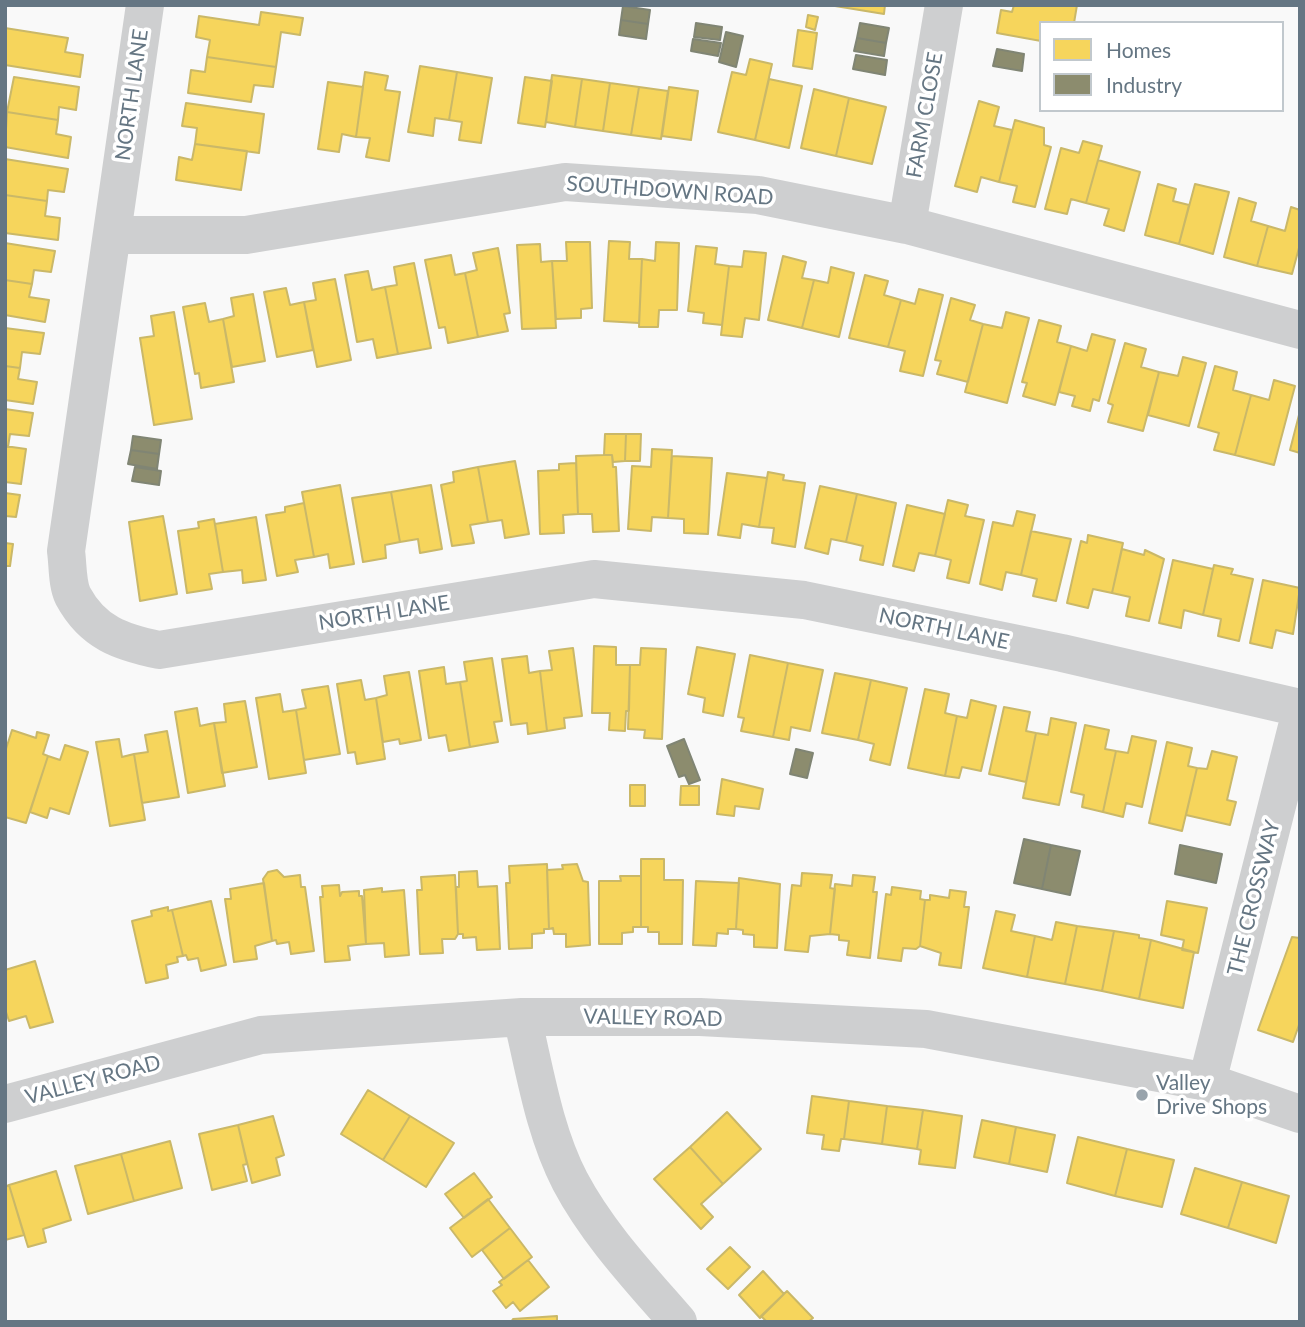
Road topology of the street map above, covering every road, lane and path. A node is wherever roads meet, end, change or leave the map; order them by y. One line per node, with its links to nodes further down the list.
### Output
1 (145, 5): 4 (street, NORTH LANE)
2 (944, 5): 3 (street, FARM CLOSE)
3 (906, 225): 4 (street, SOUTHDOWN ROAD); 5 (street, SOUTHDOWN ROAD)
4 (113, 235): 6 (street, NORTH LANE)
5 (1300, 330)
6 (1300, 708)
7 (1300, 715): 9 (street, THE CROSSWAY)
8 (522, 1017): 9 (street, VALLEY ROAD); 10 (street, VALLEY ROAD); 12 (street)
9 (1208, 1082): 11 (street, VALLEY ROAD)
10 (5, 1104)
11 (1300, 1114)
12 (678, 1322)

